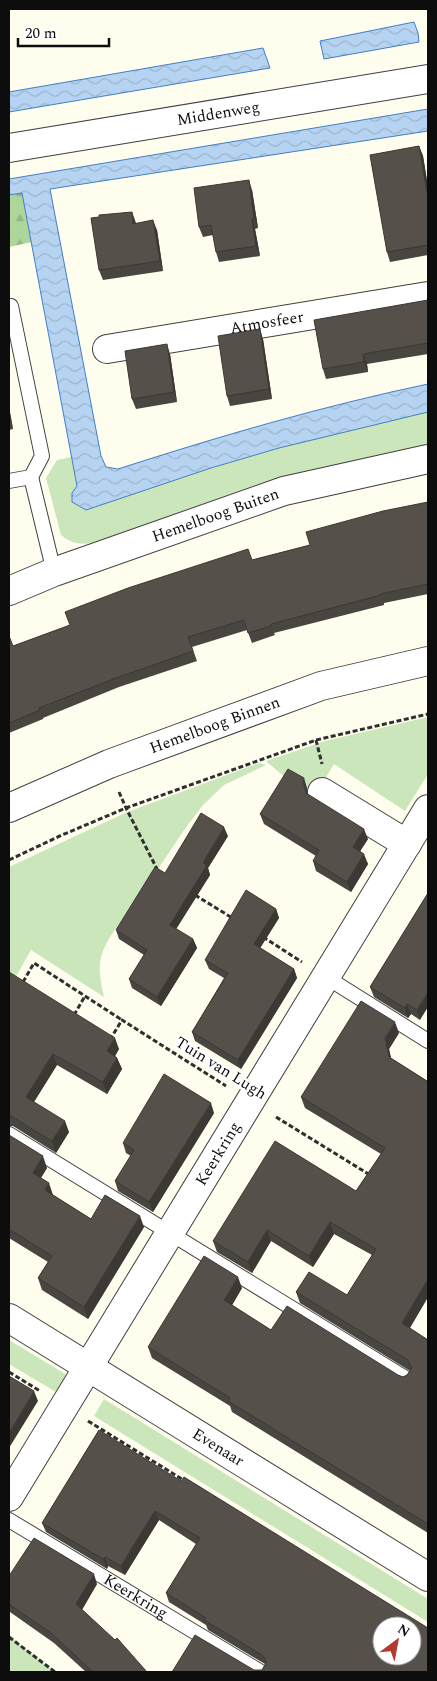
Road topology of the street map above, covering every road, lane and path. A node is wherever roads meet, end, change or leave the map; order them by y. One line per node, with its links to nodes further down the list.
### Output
1 (428, 79): 2 (street, Middenweg)
2 (9, 148)
3 (428, 296): 5 (street, Atmosfeer)
4 (11, 306): 7 (lane)
5 (107, 348)
6 (428, 459): 9 (street, Hemelboog Buiten)
7 (31, 477): 8 (lane); 9 (lane)
8 (9, 481)
9 (54, 572): 10 (street, Hemelboog Buiten)
10 (9, 592)
11 (428, 661): 13 (street, Hemelboog Binnen)
12 (428, 714): 16 (path)
13 (109, 764): 15 (street, Hemelboog Binnen); 16 (path)
14 (322, 792): 18 (street)
15 (9, 808)
16 (126, 808): 19 (path); 20 (path)
17 (428, 809): 18 (street, Keerkring)
18 (407, 844): 24 (street, Keerkring)
19 (9, 860)
20 (158, 870)
21 (191, 892): 22 (path)
22 (242, 924)
23 (258, 935): 24 (path)
24 (326, 977): 34 (lane); 35 (street, Keerkring)
25 (16, 978): 26 (path)
26 (22, 982): 27 (path); 28 (path, Tuin van Lugh)
27 (30, 987)
28 (84, 996): 30 (path); 32 (path, Tuin van Lugh)
29 (67, 1010): 30 (path)
30 (74, 1015): 31 (path)
31 (81, 1019)
32 (122, 1020): 33 (path); 35 (path, Tuin van Lugh)
33 (104, 1033)
34 (428, 1041)
35 (250, 1101): 37 (path, Tuin van Lugh); 38 (street, Keerkring)
36 (9, 1134): 38 (lane)
37 (377, 1180)
38 (170, 1233): 40 (street, Keerkring); 42 (lane)
39 (9, 1318): 40 (street, Evenaar)
40 (88, 1367): 43 (street, Keerkring); 47 (street, Evenaar)
41 (9, 1372): 43 (path)
42 (407, 1379)
43 (64, 1406): 44 (path); 45 (street, Keerkring)
44 (191, 1485)
45 (9, 1497)
46 (9, 1520): 50 (lane, Keerkring)
47 (428, 1577)
48 (9, 1636): 49 (path)
49 (55, 1672)
50 (261, 1672)

